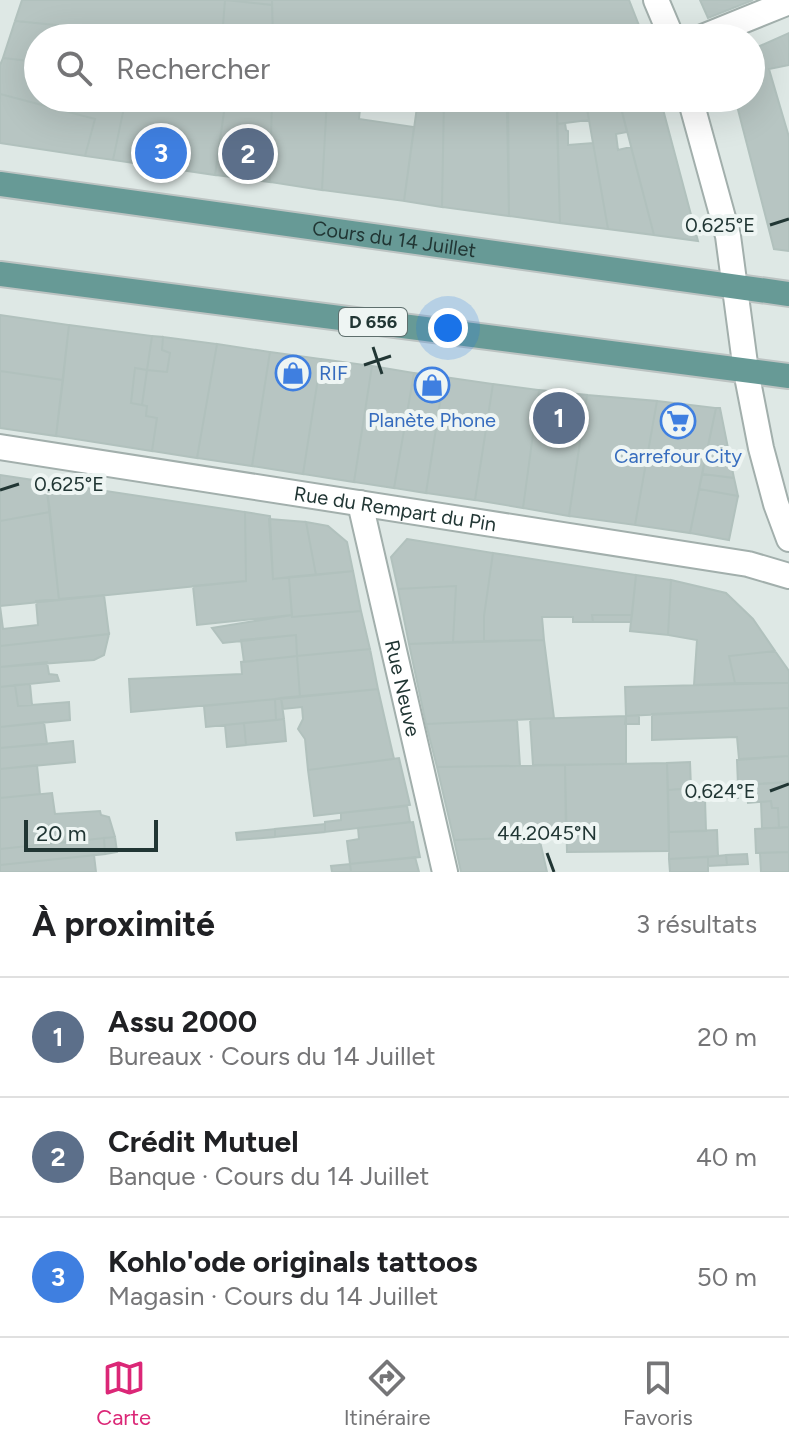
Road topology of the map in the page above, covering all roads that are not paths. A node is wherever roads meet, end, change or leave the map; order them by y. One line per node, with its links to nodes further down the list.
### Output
1 (656, 0): 3 (street)
2 (789, 2): 4 (street)
3 (666, 24)
4 (735, 24)
5 (694, 112): 8 (street)
6 (0, 184): 8 (main road, Cours du 14 Juillet)
7 (0, 274): 10 (main road, D 656)
8 (735, 286): 9 (main road, Cours du 14 Juillet); 10 (street)
9 (789, 294)
10 (746, 371): 11 (main road, D 656); 14 (street)
11 (789, 376)
12 (0, 447): 13 (street, Rue du Rempart du Pin)
13 (360, 503): 15 (street, Rue du Rempart du Pin); 16 (street, Rue Neuve)
14 (789, 539)
15 (789, 576)
16 (445, 872)

